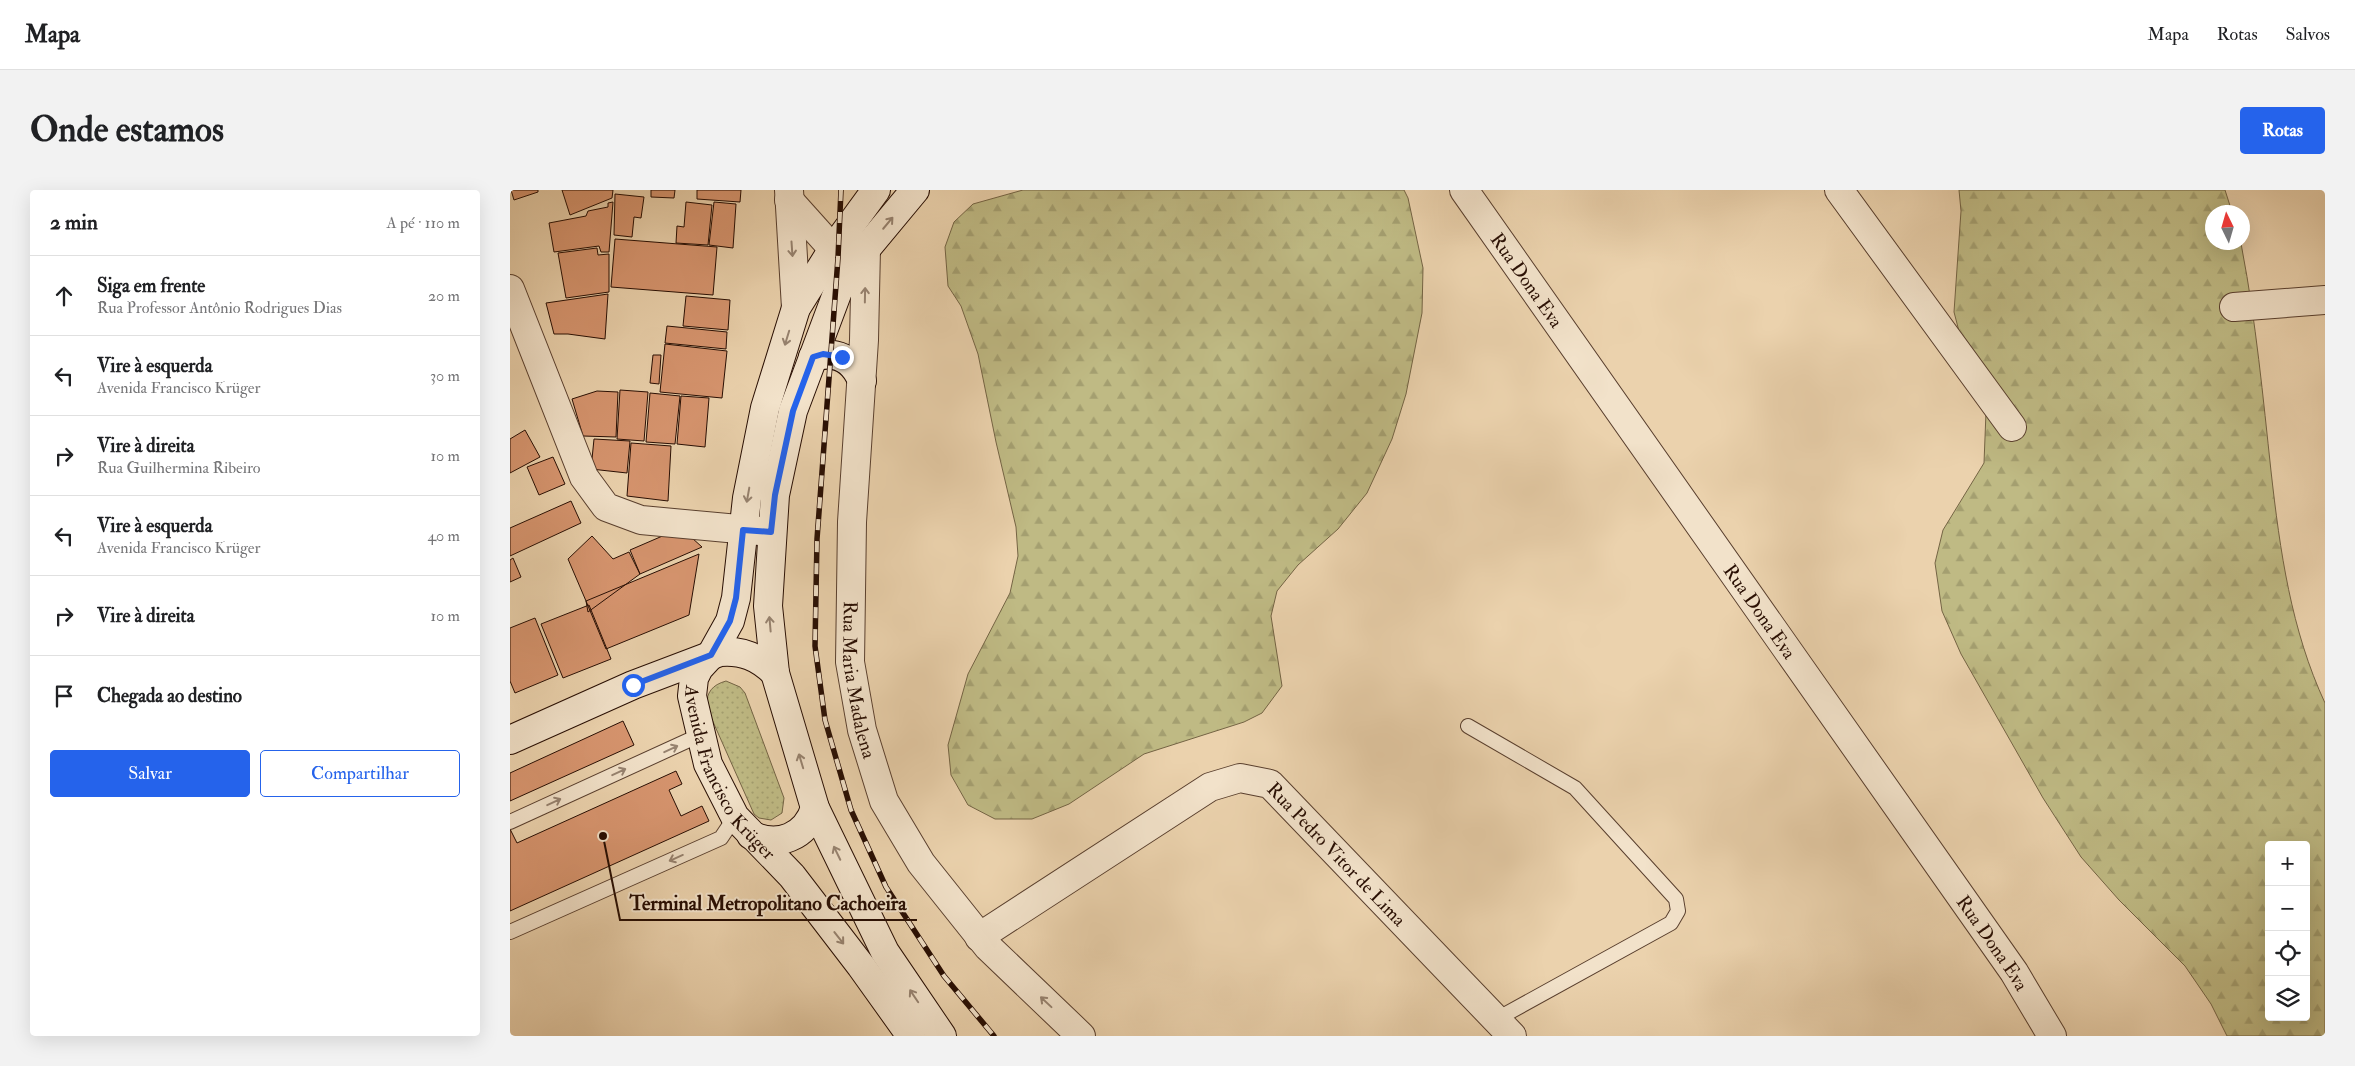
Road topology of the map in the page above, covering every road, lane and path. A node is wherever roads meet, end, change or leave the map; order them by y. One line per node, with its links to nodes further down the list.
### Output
1 (876, 190): 6 (street, Avenida Francisco Krüger)
2 (915, 190): 7 (street, one-way to 2)
3 (1464, 190): 33 (street, Rua Dona Eva)
4 (1840, 190): 14 (street)
5 (789, 195): 6 (street); 11 (street, one-way to 11)
6 (833, 249): 11 (street, Avenida Francisco Krüger)
7 (866, 249): 12 (street); 13 (street, Rua Maria Madalena, one-way to 7)
8 (510, 289): 15 (street)
9 (2325, 300): 10 (street)
10 (2234, 307)
11 (796, 308): 15 (street, Avenida Francisco Krüger, one-way to 15)
12 (813, 357): 13 (street); 16 (street)
13 (862, 380): 28 (street, Rua Maria Madalena)
14 (2012, 427)
15 (743, 530): 16 (street); 17 (street, Avenida Francisco Krüger)
16 (771, 532): 18 (street, one-way to 16)
17 (711, 655): 18 (street); 19 (street); 20 (street, Avenida Francisco Krüger)
18 (775, 673): 24 (street, one-way to 18)
19 (633, 685): 20 (street); 23 (street)
20 (692, 696): 22 (street, Avenida Francisco Krüger)
21 (1468, 726): 29 (lane)
22 (700, 735): 25 (lane, one-way to 22); 26 (street, Avenida Francisco Krüger)
23 (510, 740)
24 (815, 808): 26 (street); 31 (street, one-way to 24)
25 (510, 822)
26 (743, 826): 27 (lane, one-way to 27); 30 (street, Avenida Francisco Krüger, one-way to 30)
27 (510, 932)
28 (979, 938): 29 (street, Rua Pedro Vitor de Lima); 32 (street, Rua Maria Madalena, one-way to 28)
29 (1504, 1027)
30 (911, 1036)
31 (942, 1036)
32 (1082, 1036)
33 (2052, 1036)

